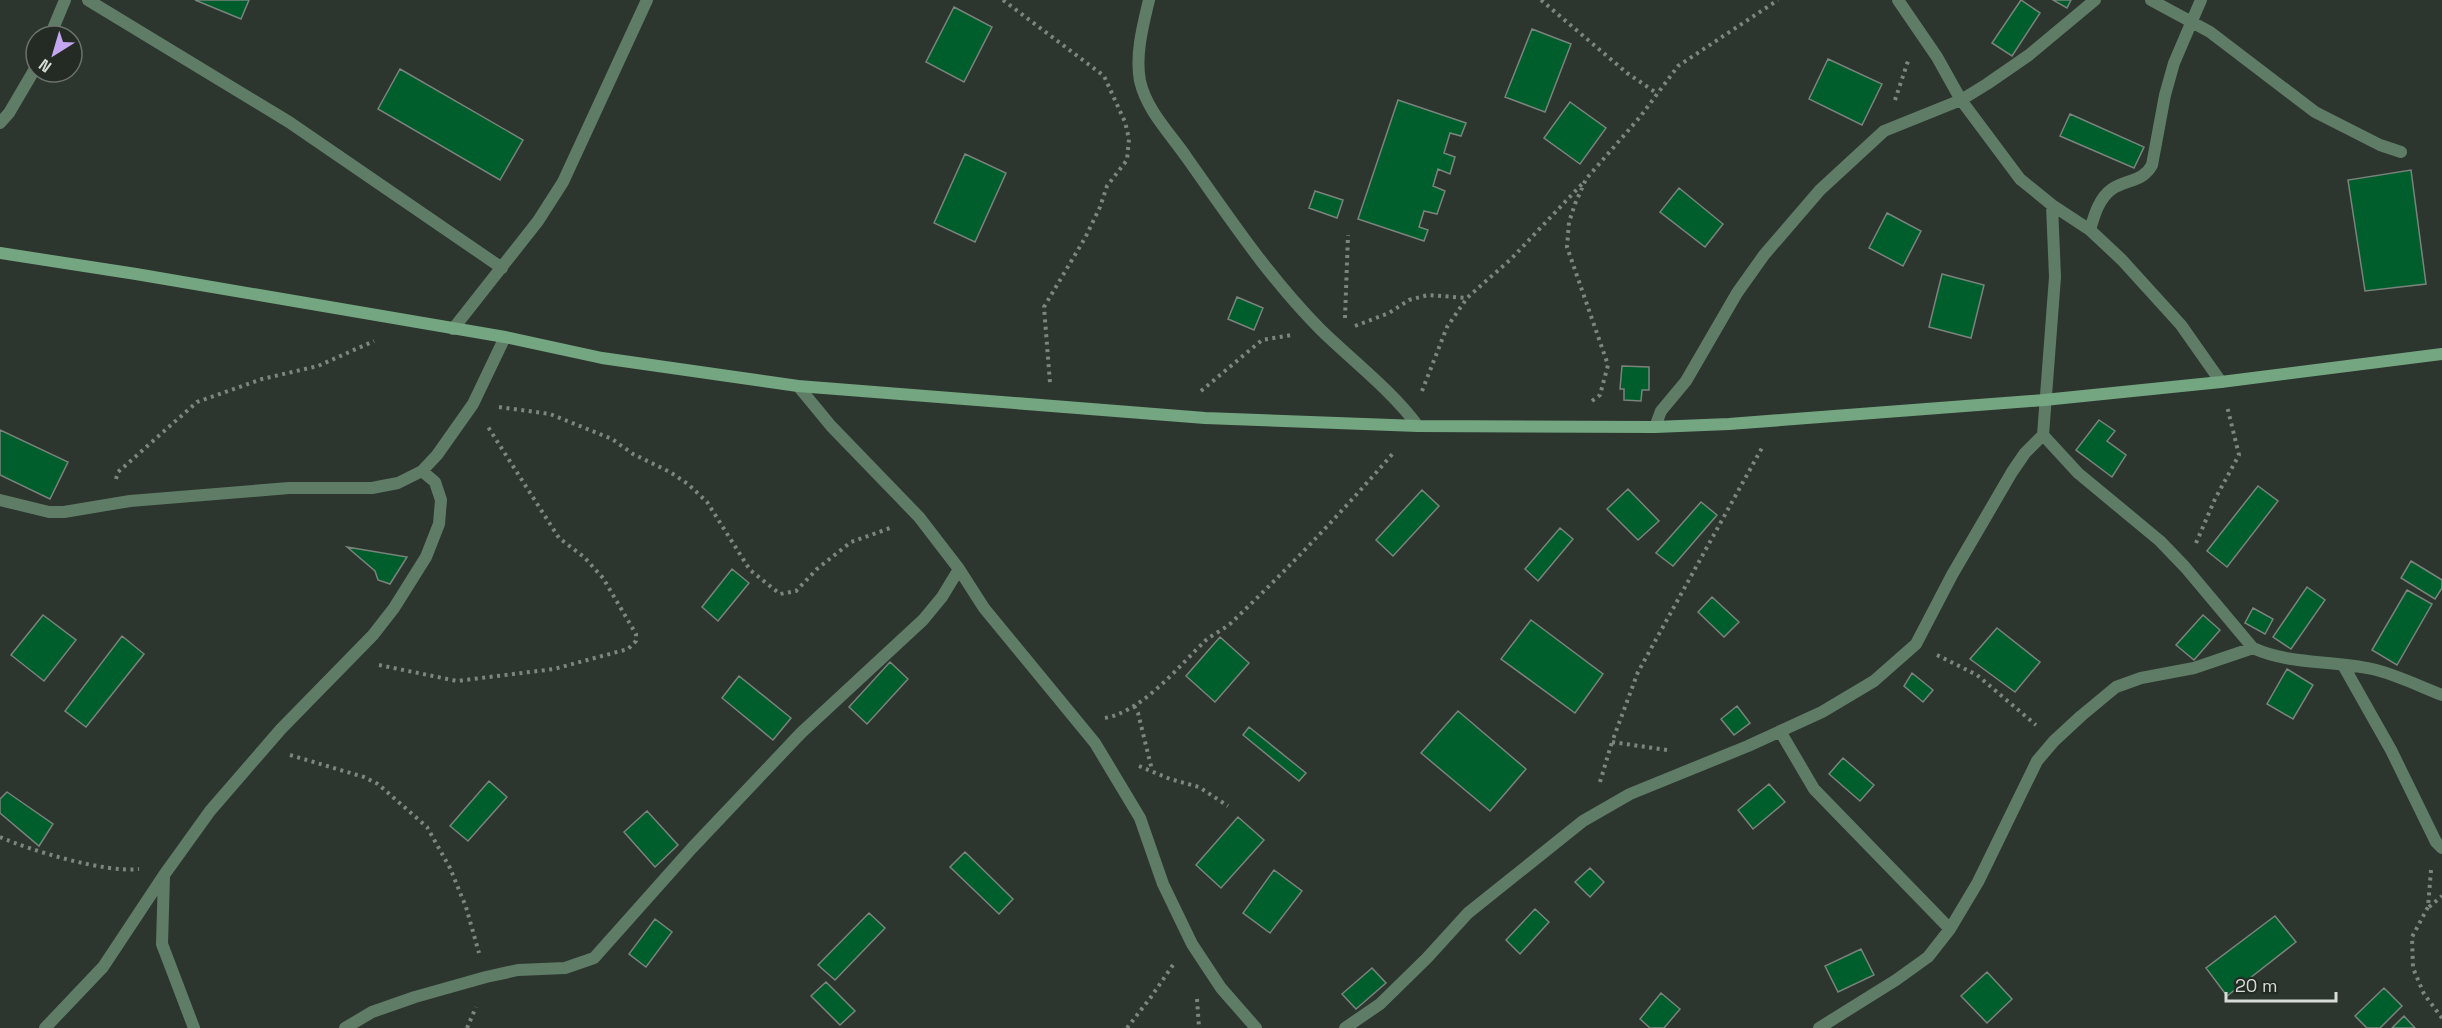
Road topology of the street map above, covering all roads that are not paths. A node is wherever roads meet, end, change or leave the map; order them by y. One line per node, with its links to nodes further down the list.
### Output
1 (65, 0): 10 (street)
2 (88, 0): 18 (street)
3 (647, 0): 18 (street)
4 (1149, 0): 25 (street)
5 (1898, 0): 12 (street)
6 (2095, 0): 12 (street)
7 (2151, 0): 9 (street)
8 (2201, 0): 9 (street)
9 (2193, 23): 14 (street); 16 (street)
10 (55, 24)
11 (26, 84): 13 (street)
12 (1961, 100): 15 (street); 26 (street)
13 (0, 123)
14 (2401, 152)
15 (2052, 206): 16 (street); 24 (street)
16 (2090, 230): 22 (street)
17 (0, 253): 19 (street)
18 (502, 268): 19 (street)
19 (453, 329): 20 (street)
20 (505, 337): 23 (street); 28 (street)
21 (2442, 354): 22 (street)
22 (2221, 382): 24 (street)
23 (798, 386): 25 (street); 30 (street)
24 (2044, 400): 26 (street); 27 (street)
25 (1418, 426): 26 (street)
26 (1655, 428)
27 (2043, 435): 31 (street); 34 (street)
28 (422, 471): 29 (street); 36 (street)
29 (0, 500)
30 (959, 569): 40 (street); 41 (street)
31 (2253, 648): 32 (street); 37 (street)
32 (2343, 665): 33 (street); 35 (street)
33 (2442, 694)
34 (1780, 731): 37 (street); 42 (street)
35 (2439, 845)
36 (164, 874): 38 (street); 39 (street)
37 (1950, 929): 43 (street)
38 (45, 1028)
39 (194, 1028)
40 (345, 1028)
41 (1256, 1028)
42 (1346, 1028)
43 (1819, 1028)

